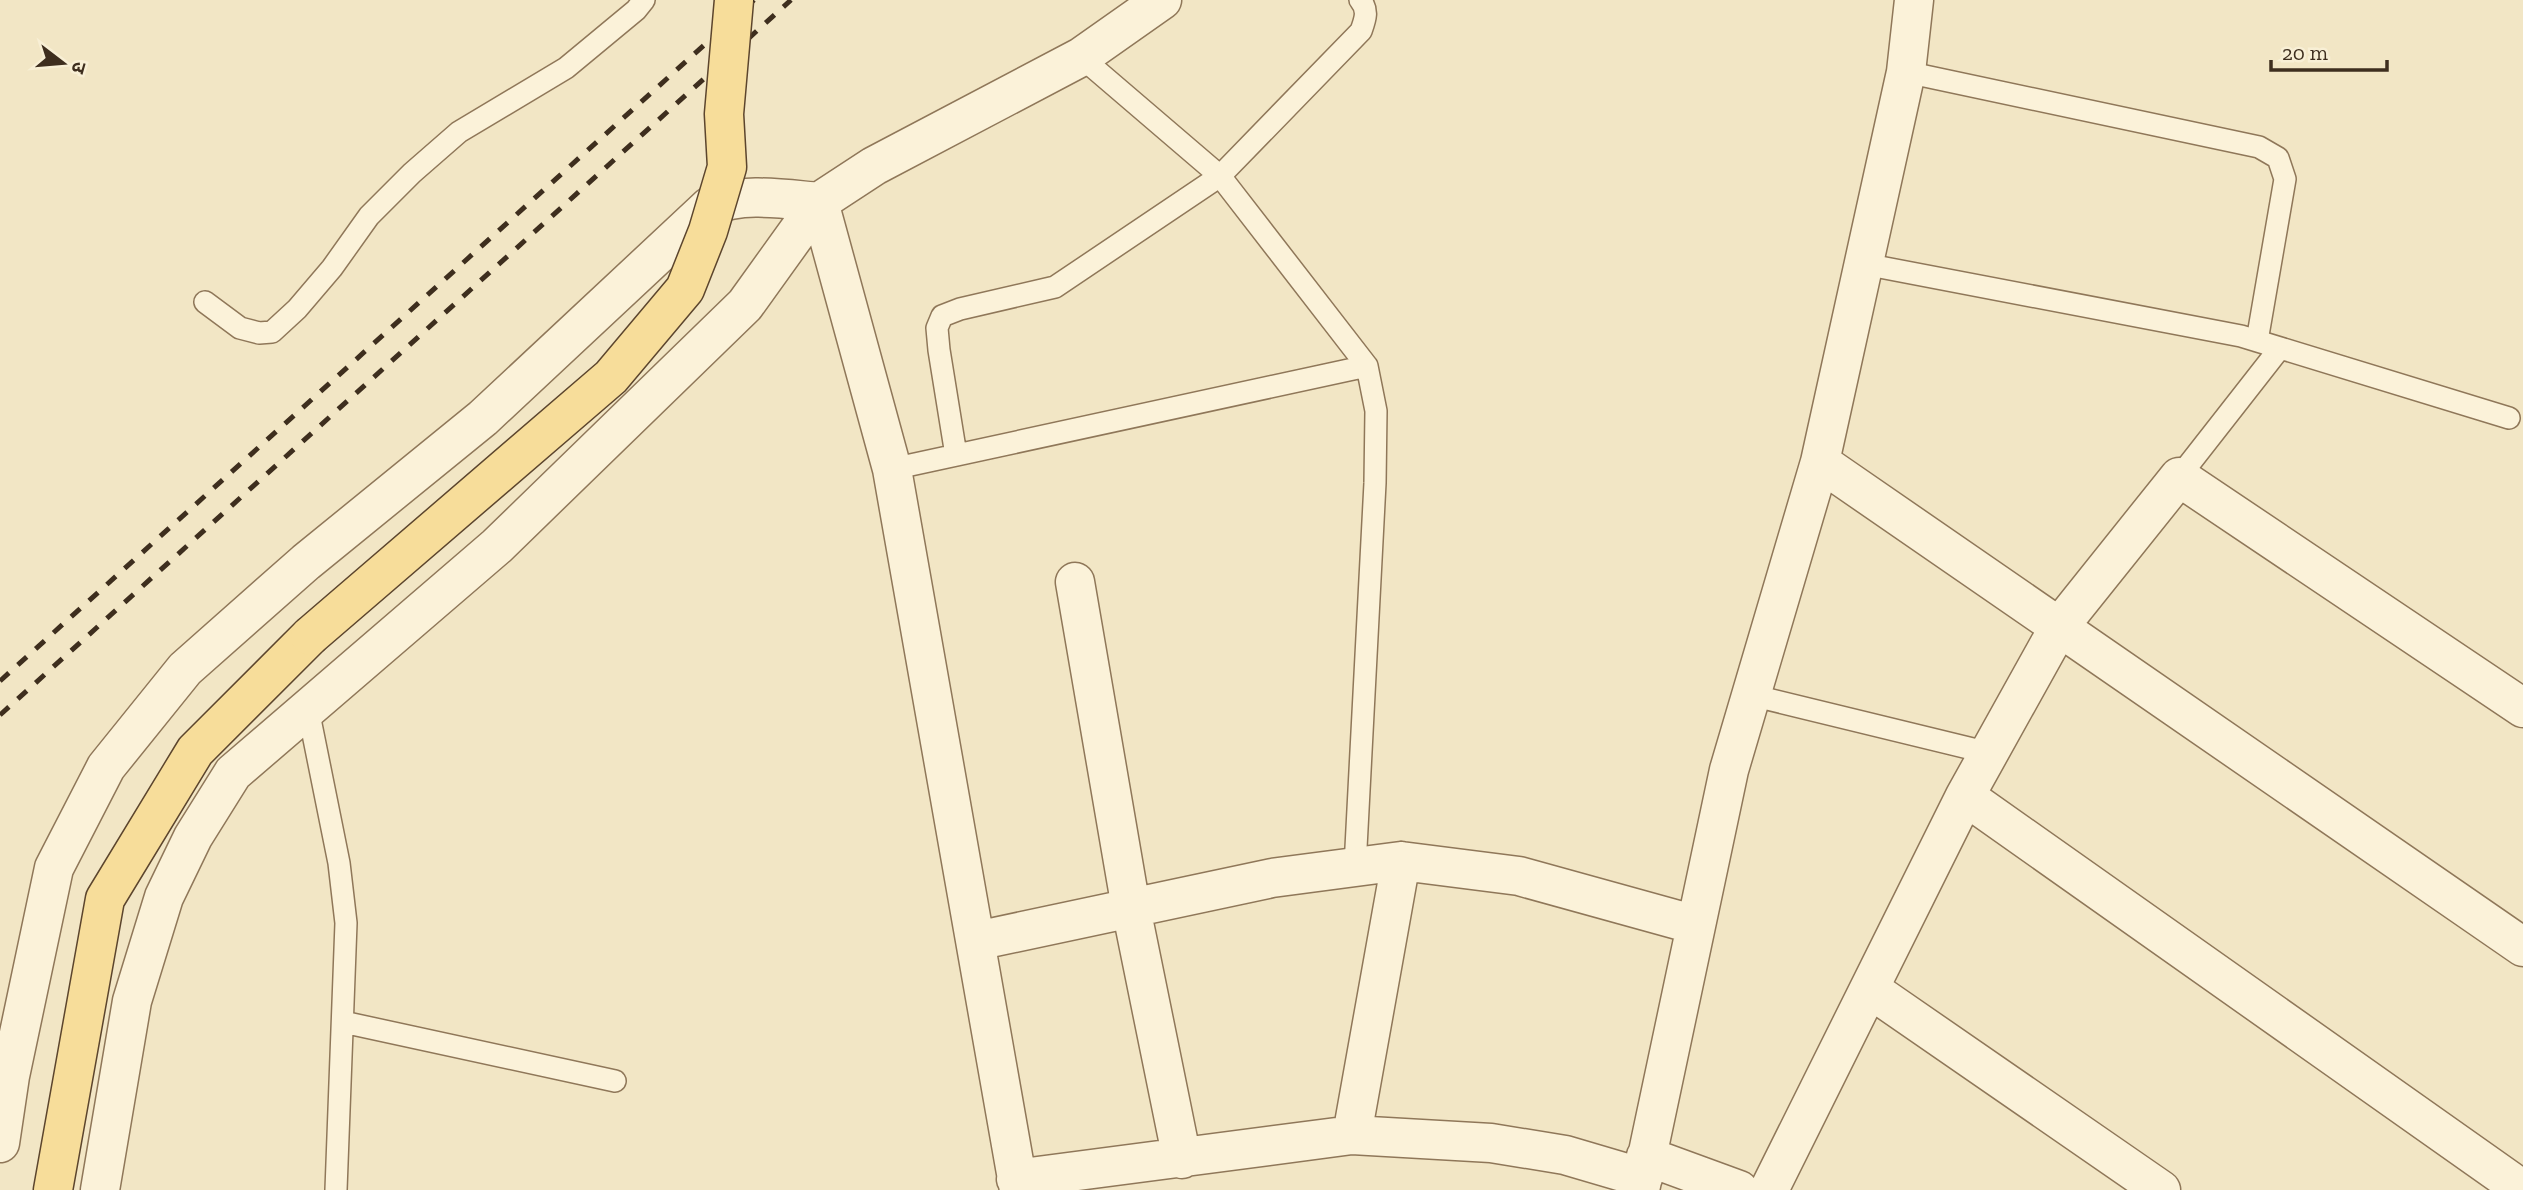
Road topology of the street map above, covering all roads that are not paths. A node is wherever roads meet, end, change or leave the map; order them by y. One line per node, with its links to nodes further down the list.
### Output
1 (645, 0): 11 (lane)
2 (734, 0): 41 (main road, bridge)
3 (1162, 0): 6 (street)
4 (1360, 0): 8 (lane)
5 (1914, 0): 7 (street)
6 (1081, 57): 8 (lane); 9 (street)
7 (1906, 72): 10 (street); 12 (lane)
8 (1220, 176): 14 (lane); 16 (lane)
9 (819, 202): 18 (street); 24 (street); 37 (street)
10 (1864, 264): 12 (lane); 17 (street)
11 (205, 302)
12 (2257, 341): 13 (lane)
13 (2280, 348): 15 (lane); 19 (lane)
14 (1367, 366): 16 (lane); 28 (lane)
15 (2509, 418)
16 (956, 455): 18 (lane)
17 (1820, 462): 21 (street); 22 (street)
18 (892, 470): 31 (street)
19 (2179, 477): 21 (street); 23 (street)
20 (1075, 582): 29 (street)
21 (2059, 626): 25 (street); 32 (street)
22 (1751, 695): 25 (lane); 30 (street)
23 (2523, 708)
24 (308, 709): 34 (lane); 42 (street)
25 (1989, 753): 26 (street)
26 (1965, 796): 33 (street); 47 (street)
27 (1401, 861): 28 (street); 30 (street); 36 (street)
28 (1355, 867): 29 (street)
29 (1131, 908): 31 (street); 38 (street)
30 (1696, 925): 39 (street)
31 (976, 941): 40 (street)
32 (2523, 947)
33 (1870, 989): 45 (street); 46 (street)
34 (343, 1022): 35 (lane); 43 (lane)
35 (615, 1081)
36 (1352, 1135): 38 (street); 39 (street)
37 (0, 1143)
38 (1182, 1158): 40 (street)
39 (1643, 1175): 44 (street)
40 (1018, 1185)
41 (53, 1190)
42 (100, 1190)
43 (336, 1190)
44 (1739, 1190)
45 (1769, 1190)
46 (2161, 1190)
47 (2523, 1190)

